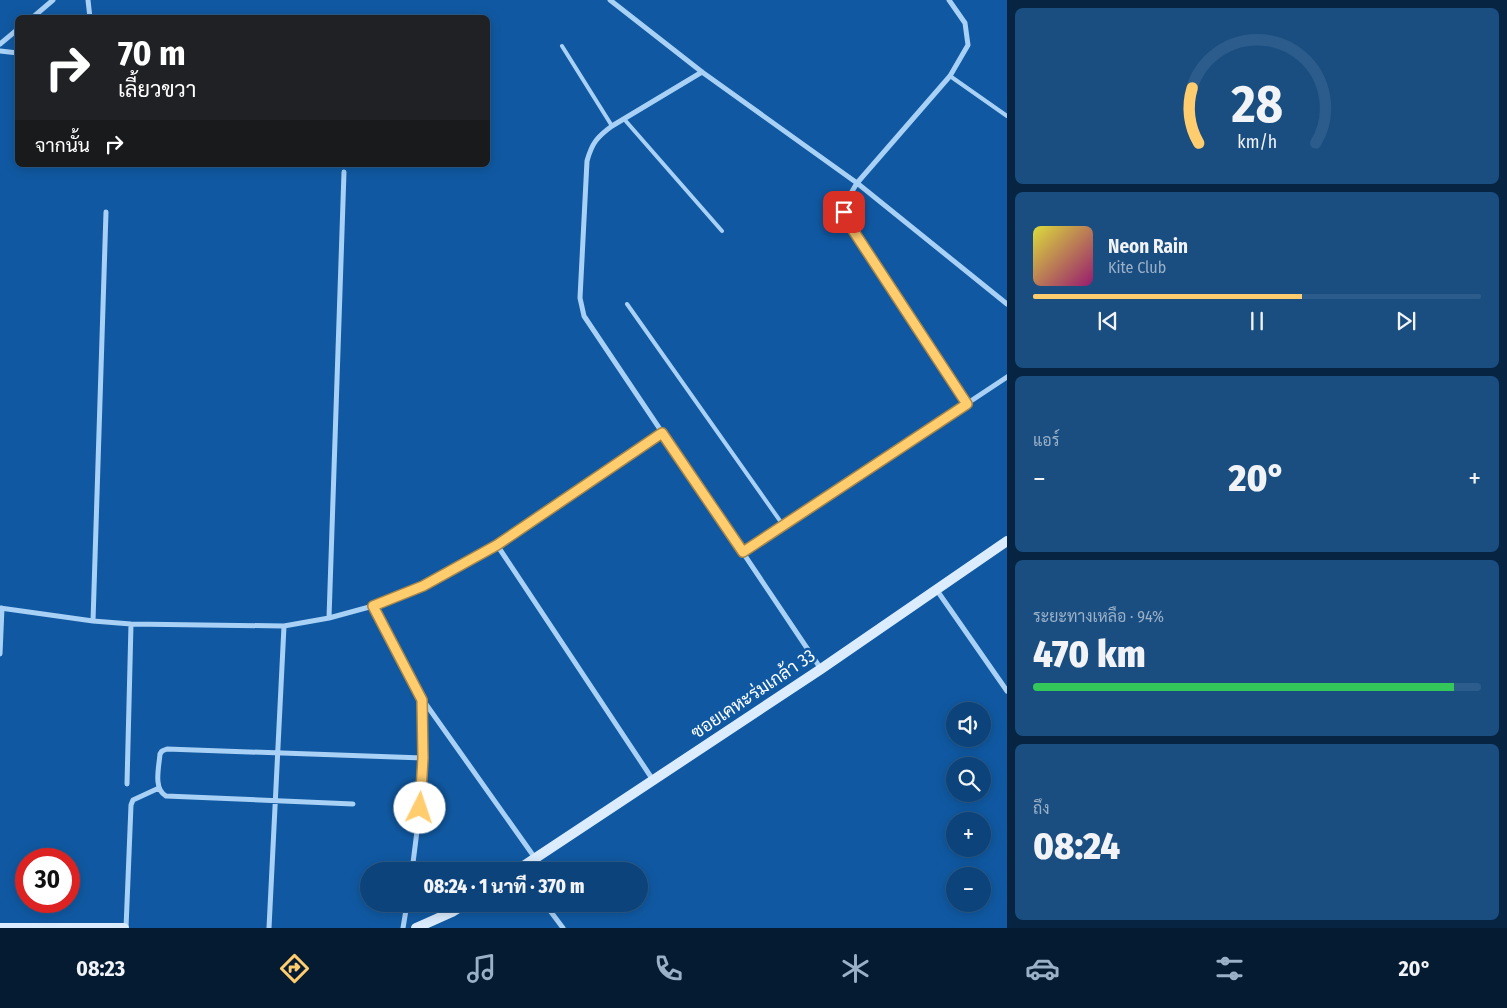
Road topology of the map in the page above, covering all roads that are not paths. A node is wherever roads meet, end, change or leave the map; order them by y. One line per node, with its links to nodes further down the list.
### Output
1 (53, 0): 5 (street)
2 (88, 0): 6 (street)
3 (610, 0): 12 (street)
4 (949, 0): 13 (street)
5 (36, 15)
6 (90, 15)
7 (15, 32): 8 (street)
8 (0, 44)
9 (562, 46): 16 (lane)
10 (0, 51): 11 (street)
11 (15, 53)
12 (702, 72): 15 (street); 18 (street)
13 (950, 76): 14 (lane); 18 (street)
14 (1007, 116)
15 (624, 119): 16 (street); 20 (lane)
16 (612, 126): 25 (street)
17 (344, 172): 33 (street)
18 (857, 183): 22 (street); 24 (street)
19 (106, 212): 34 (street)
20 (722, 231)
21 (628, 304): 26 (lane)
22 (1007, 304)
23 (1007, 377): 24 (street)
24 (967, 404): 26 (street)
25 (662, 433): 28 (street); 29 (street)
26 (783, 525): 29 (street)
27 (1007, 541): 30 (street, ซอยเคหะร่มเกล้า 33)
28 (497, 545): 31 (street); 43 (street)
29 (743, 552): 38 (street)
30 (936, 588): 38 (street, ซอยเคหะร่มเกล้า 33); 39 (street)
31 (373, 606): 33 (street); 40 (street)
32 (1, 608): 34 (street); 37 (street)
33 (329, 618): 36 (street)
34 (93, 622): 35 (street)
35 (131, 624): 36 (street); 44 (street)
36 (284, 626): 41 (street)
37 (0, 654)
38 (821, 669): 43 (street, ซอยเคหะร่มเกล้า 33)
39 (1007, 691)
40 (422, 700): 42 (street); 48 (street)
41 (277, 753): 42 (street); 45 (street); 46 (street)
42 (423, 758): 49 (street)
43 (653, 780): 48 (street, ซอยเคหะร่มเกล้า 33)
44 (127, 784)
45 (159, 788): 46 (street); 55 (street)
46 (275, 800): 47 (street); 56 (street)
47 (353, 804)
48 (535, 859): 50 (street, ซอยเคหะร่มเกล้า 33)
49 (413, 862)
50 (531, 862)
51 (406, 912): 57 (street)
52 (452, 912): 58 (street)
53 (551, 912): 59 (street)
54 (0, 928): 55 (street)
55 (125, 928)
56 (268, 928)
57 (403, 928)
58 (416, 928)
59 (563, 928)

